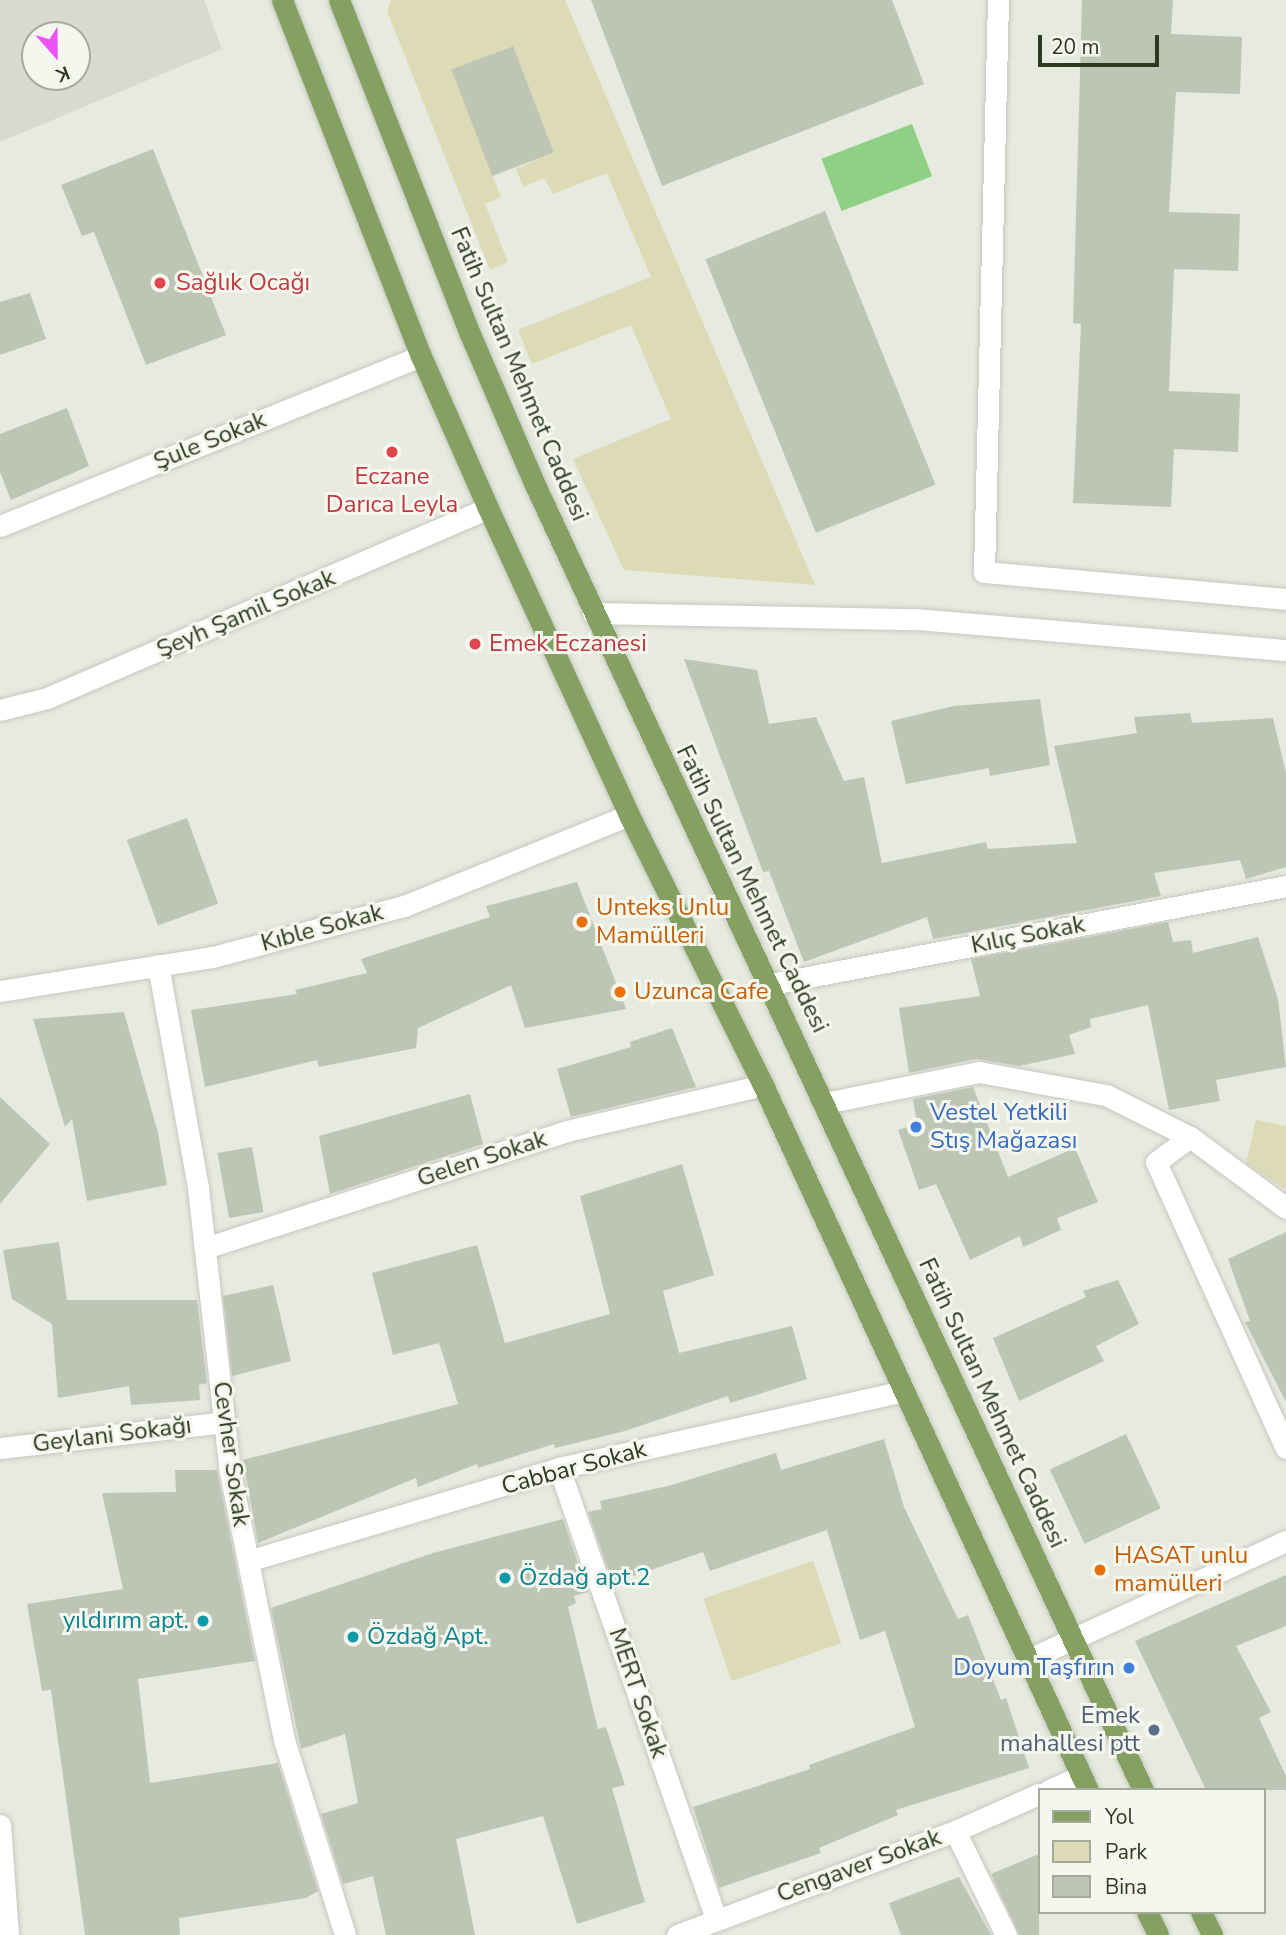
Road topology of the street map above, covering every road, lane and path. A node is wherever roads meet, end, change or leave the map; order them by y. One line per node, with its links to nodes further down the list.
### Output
1 (282, 0): 4 (main road)
2 (339, 0): 8 (main road, Fatih Sultan Mehmet Caddesi)
3 (998, 0): 7 (street)
4 (421, 356): 5 (main road); 6 (street, Şule Sokak)
5 (488, 508): 10 (street, Şeyh Şamil Sokak); 11 (main road)
6 (0, 526)
7 (1286, 599)
8 (593, 613): 9 (street); 14 (main road, Fatih Sultan Mehmet Caddesi)
9 (1286, 650)
10 (0, 710)
11 (629, 815): 13 (street, Kıble Sokak); 16 (main road)
12 (1286, 886): 14 (street, Kılıç Sokak)
13 (158, 965): 15 (street, Kıble Sokak); 20 (street, Cevher Sokak)
14 (771, 984): 17 (main road, Fatih Sultan Mehmet Caddesi)
15 (0, 991)
16 (763, 1085): 20 (street, Gelen Sokak); 21 (main road)
17 (825, 1103): 18 (street); 28 (main road, Fatih Sultan Mehmet Caddesi)
18 (1190, 1137): 19 (street); 24 (street)
19 (1286, 1208)
20 (205, 1248): 22 (street, Cevher Sokak)
21 (903, 1391): 25 (street, Cabbar Sokak); 29 (main road)
22 (225, 1422): 23 (street, Geylani Sokağı); 27 (street, Cevher Sokak)
23 (0, 1448)
24 (1286, 1448)
25 (559, 1468): 27 (street, Cabbar Sokak); 38 (street, MERT Sokak)
26 (1286, 1541): 28 (street)
27 (248, 1561): 40 (street, Cevher Sokak)
28 (1072, 1641): 29 (street); 32 (main road, Fatih Sultan Mehmet Caddesi)
29 (1027, 1660): 30 (main road)
30 (1084, 1783): 31 (street)
31 (1059, 1788)
32 (1142, 1788)
33 (1038, 1794): 35 (street, Cengaver Sokak)
34 (0, 1825): 39 (street)
35 (955, 1831): 38 (street, Cengaver Sokak); 42 (street)
36 (1148, 1914): 43 (main road)
37 (1202, 1914): 44 (main road)
38 (716, 1918): 41 (street, Cengaver Sokak)
39 (8, 1935)
40 (345, 1935)
41 (677, 1935)
42 (1006, 1935)
43 (1158, 1935)
44 (1212, 1935)

